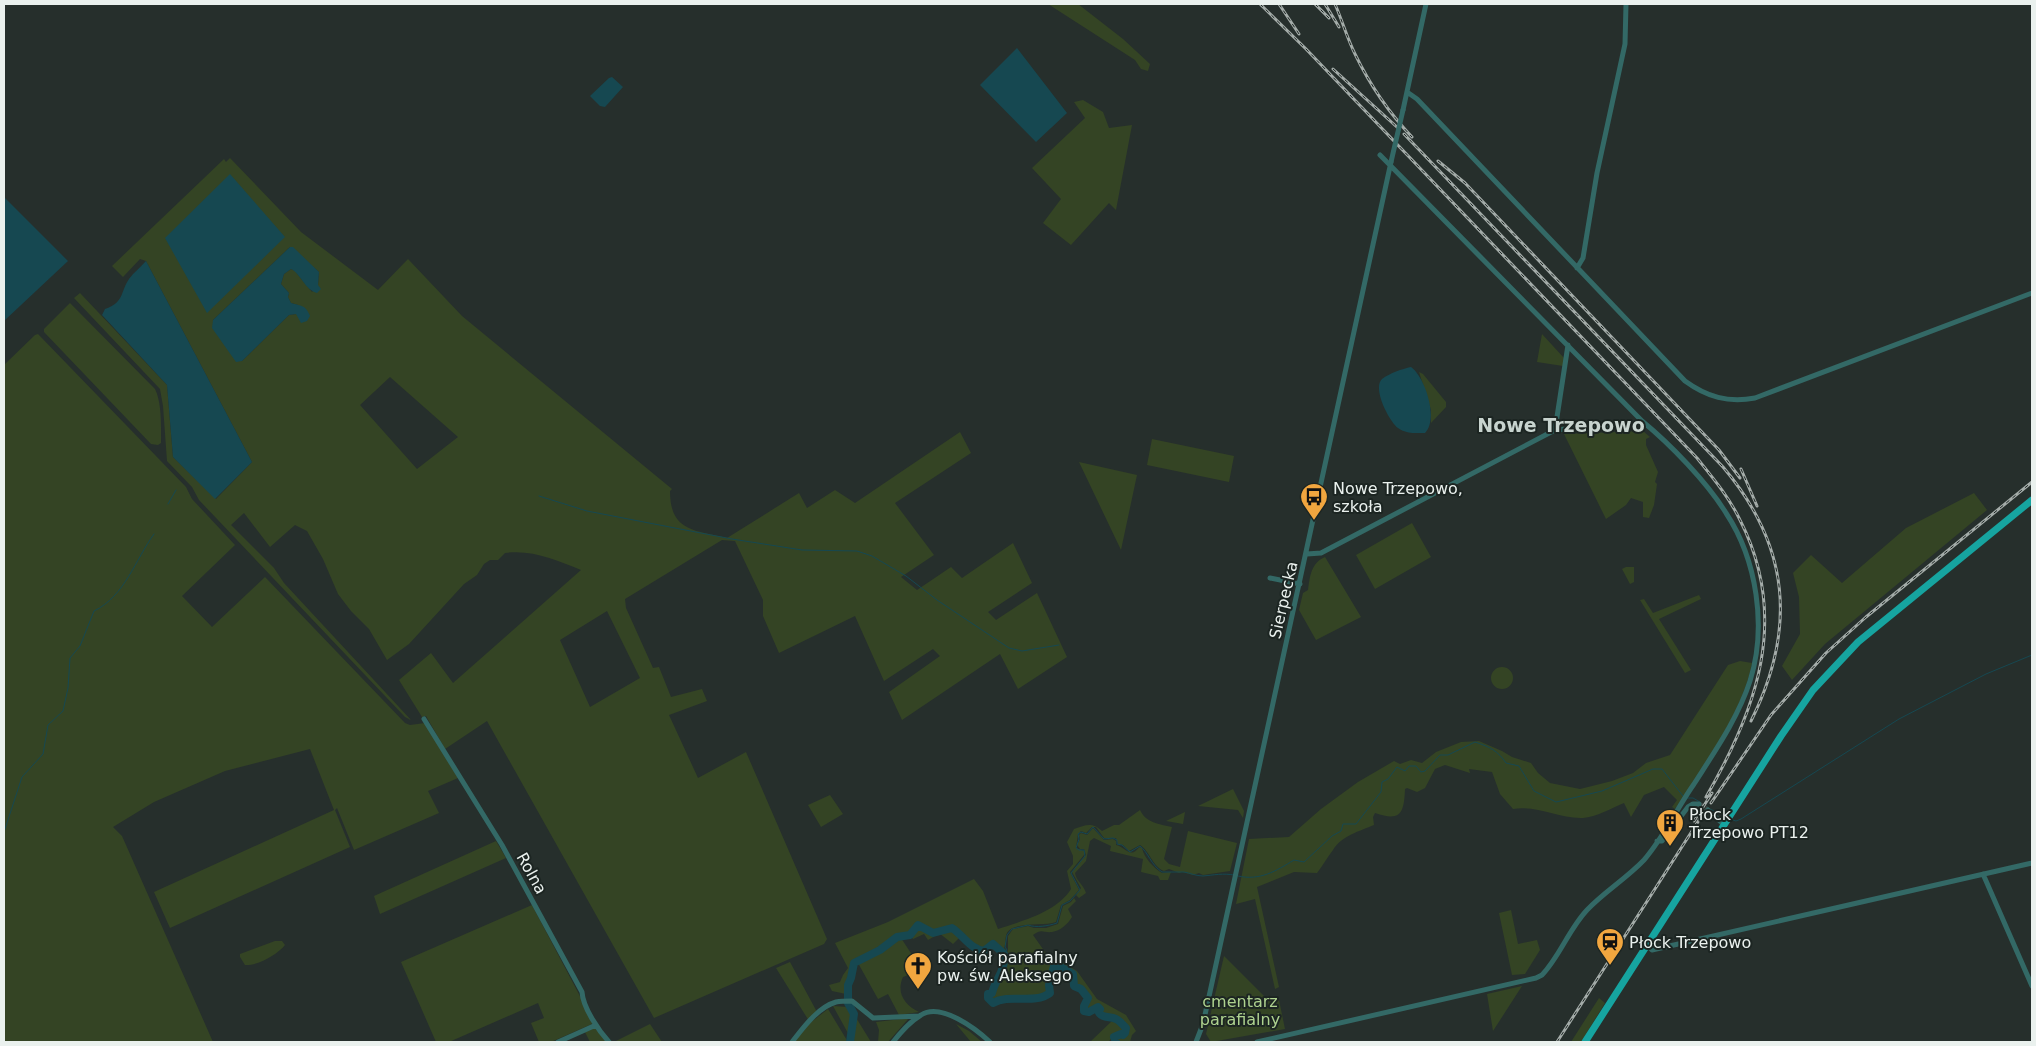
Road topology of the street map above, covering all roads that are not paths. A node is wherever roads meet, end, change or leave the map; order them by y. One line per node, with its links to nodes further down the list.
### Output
1 (1426, 4): 3 (street, Sierpecka)
2 (1626, 4): 6 (street)
3 (1407, 92): 5 (street, Sierpecka, bridge); 6 (street)
4 (1380, 155): 5 (street)
5 (1391, 164): 8 (street); 12 (street, Sierpecka)
6 (1578, 268): 7 (street)
7 (2032, 293)
8 (1568, 345): 9 (street); 10 (street)
9 (1642, 421): 10 (street); 19 (street)
10 (1555, 430): 12 (street)
11 (2032, 500): 18 (main road)
12 (1307, 554): 14 (street, Sierpecka)
13 (1270, 578): 14 (street)
14 (1300, 584): 31 (street, Sierpecka)
15 (424, 719): 25 (street, Rolna)
16 (1699, 804): 19 (street)
17 (1708, 810): 18 (street)
18 (1725, 823): 22 (main road)
19 (1657, 841): 32 (street)
20 (2032, 863): 21 (street)
21 (1983, 874): 22 (street); 23 (street)
22 (1647, 945): 33 (main road)
23 (2032, 986)
24 (919, 1016): 28 (street); 29 (street); 30 (street)
25 (596, 1025): 26 (street); 27 (street, Rolna)
26 (558, 1042)
27 (609, 1042)
28 (792, 1042)
29 (893, 1042)
30 (990, 1042)
31 (1196, 1042)
32 (1258, 1042)
33 (1586, 1042)

